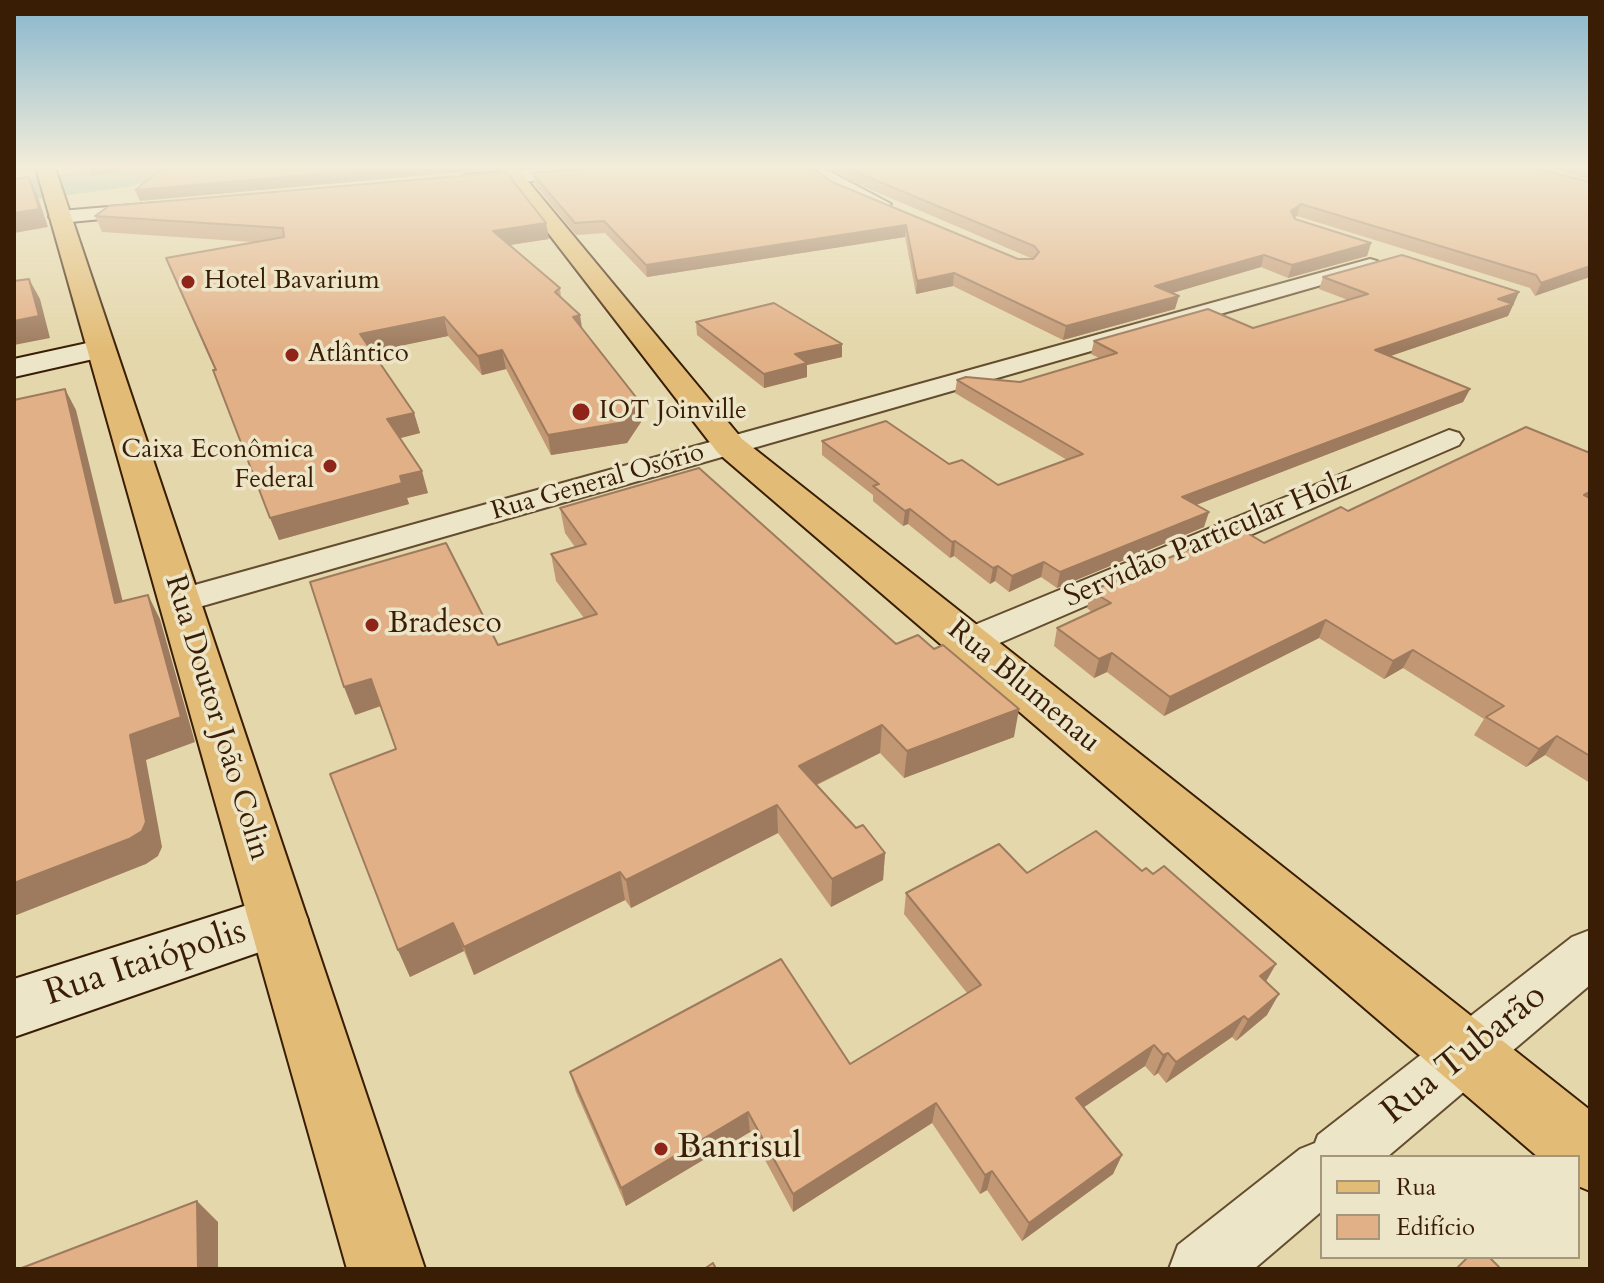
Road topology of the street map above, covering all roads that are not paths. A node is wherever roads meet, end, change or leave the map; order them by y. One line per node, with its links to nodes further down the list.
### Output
1 (64, 228): 4 (main road, Rua Doutor João Colin)
2 (556, 228): 7 (main road, Rua Blumenau)
3 (1380, 253): 7 (street, Rua General Osório)
4 (101, 349): 5 (street); 8 (main road, Rua Doutor João Colin)
5 (14, 368)
6 (1449, 439): 9 (street, Servidão Particular Holz)
7 (730, 446): 8 (street, Rua General Osório); 9 (main road, Rua Blumenau)
8 (179, 601): 10 (main road, Rua Doutor João Colin)
9 (968, 642): 13 (main road, Rua Blumenau)
10 (279, 920): 12 (street, Rua Itaiópolis); 17 (main road, Rua Doutor João Colin)
11 (1590, 953): 13 (street, Rua Tubarão)
12 (14, 1008)
13 (1467, 1053): 14 (street, Rua Tubarão); 15 (main road, Rua Blumenau)
14 (1342, 1155)
15 (1590, 1155)
16 (1320, 1173): 18 (street)
17 (386, 1269)
18 (1202, 1269)

